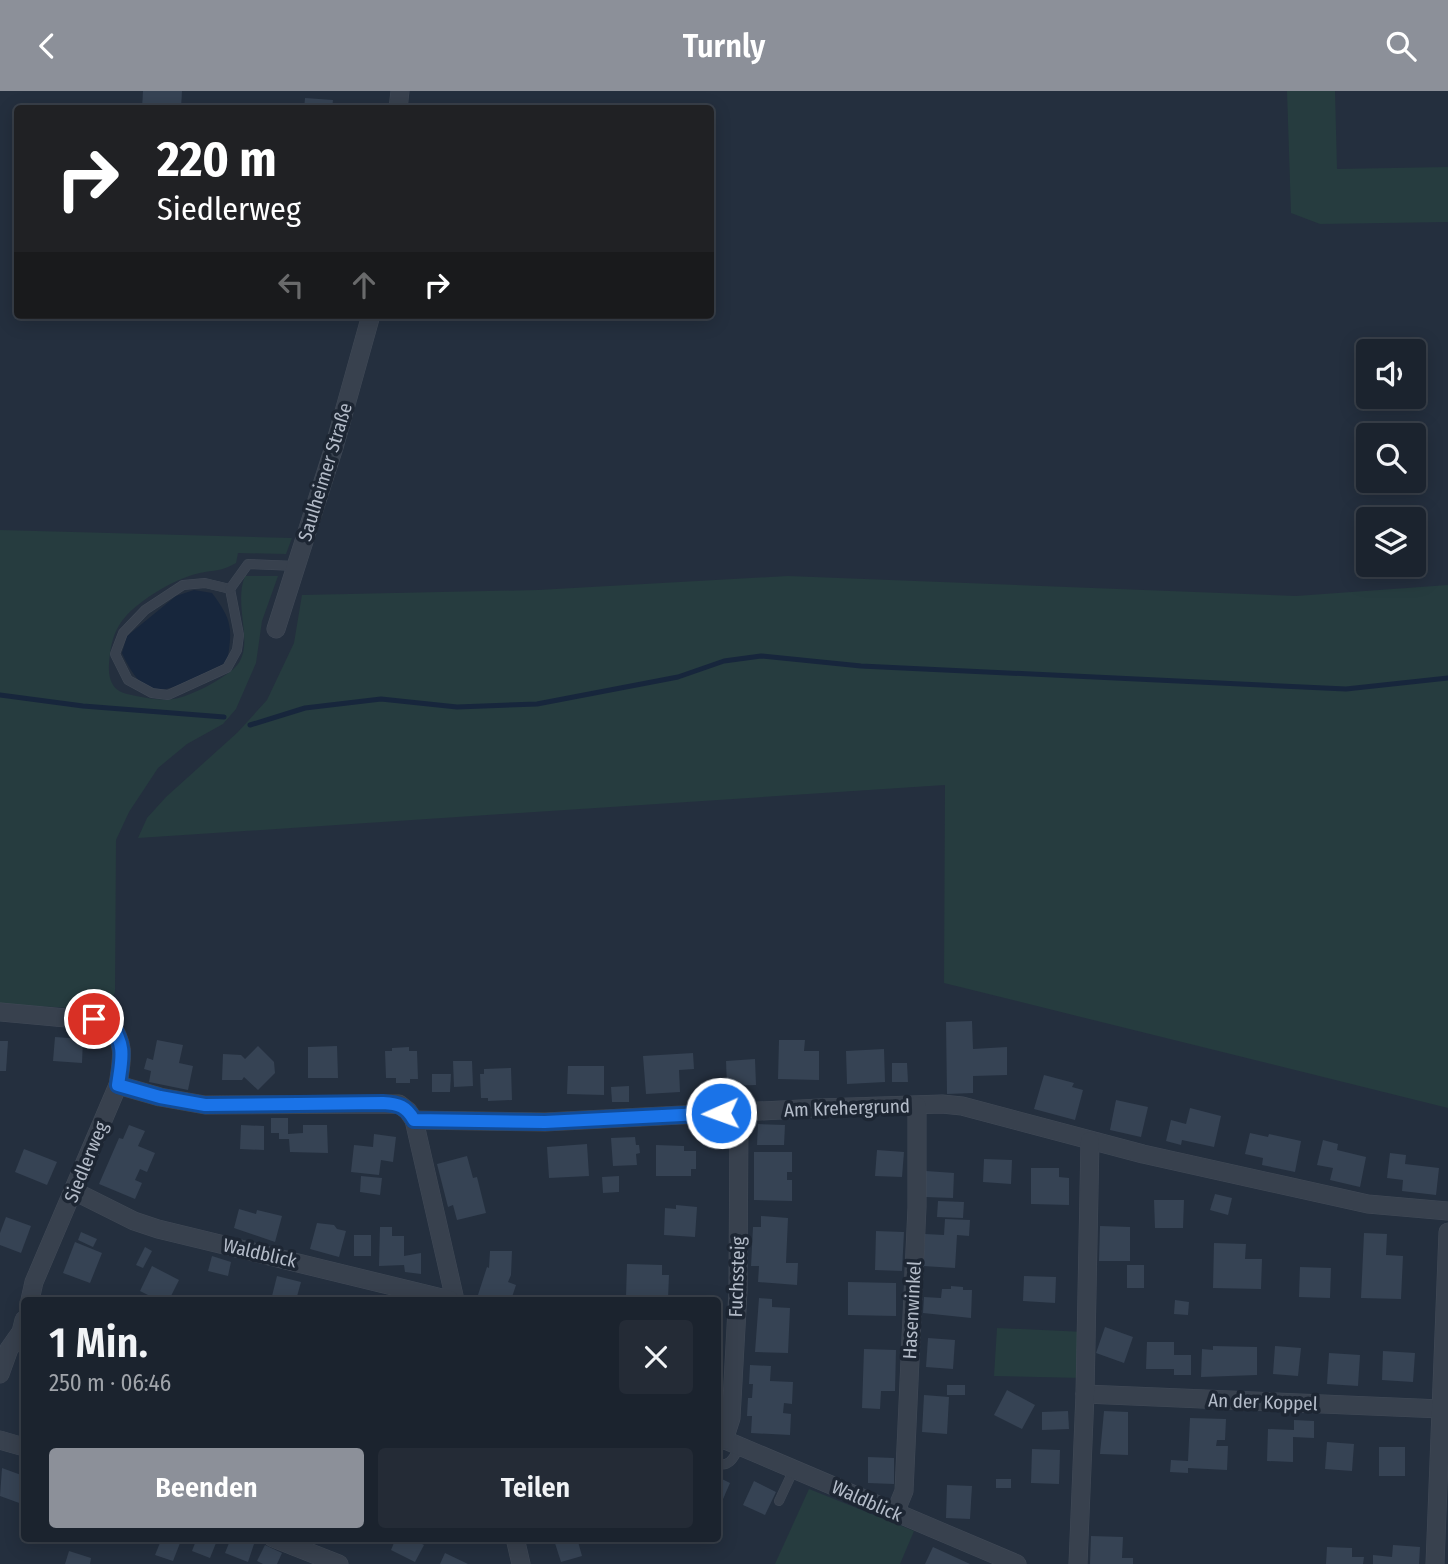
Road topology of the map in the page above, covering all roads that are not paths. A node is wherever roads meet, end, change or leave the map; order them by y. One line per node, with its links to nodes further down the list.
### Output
1 (370, 319): 2 (street, Saulheimer Straße)
2 (296, 566): 3 (lane); 4 (street, Saulheimer Straße)
3 (230, 589): 3 (lane)
4 (276, 629)
5 (0, 1012): 6 (street, Siedlerweg)
6 (118, 1085): 9 (street, Am Krehergrund); 11 (street, Siedlerweg)
7 (917, 1105): 8 (street, Am Krehergrund); 10 (street, Am Krehergrund); 28 (street, Hasenwinkel)
8 (739, 1113): 9 (street, Am Krehergrund); 22 (street, Fuchssteig)
9 (414, 1120): 16 (street)
10 (1090, 1141): 12 (street, Am Krehergrund); 19 (street)
11 (74, 1191): 14 (street, Siedlerweg); 15 (street, Waldblick)
12 (1448, 1211)
13 (1448, 1232): 20 (street)
14 (31, 1297)
15 (441, 1297)
16 (452, 1297)
17 (21, 1332): 18 (street)
18 (0, 1374)
19 (1085, 1394): 20 (street, An der Koppel); 34 (street)
20 (1441, 1409): 26 (street)
21 (0, 1440): 23 (street)
22 (727, 1441): 24 (lane); 25 (street, Waldblick)
23 (21, 1446)
24 (721, 1464)
25 (794, 1469): 27 (lane); 28 (street, Waldblick)
26 (1443, 1482): 35 (street)
27 (779, 1501)
28 (895, 1513): 33 (street, Waldblick)
29 (283, 1542): 31 (street)
30 (516, 1542): 32 (street)
31 (339, 1564)
32 (521, 1564)
33 (1017, 1564)
34 (1078, 1564)
35 (1435, 1564)

